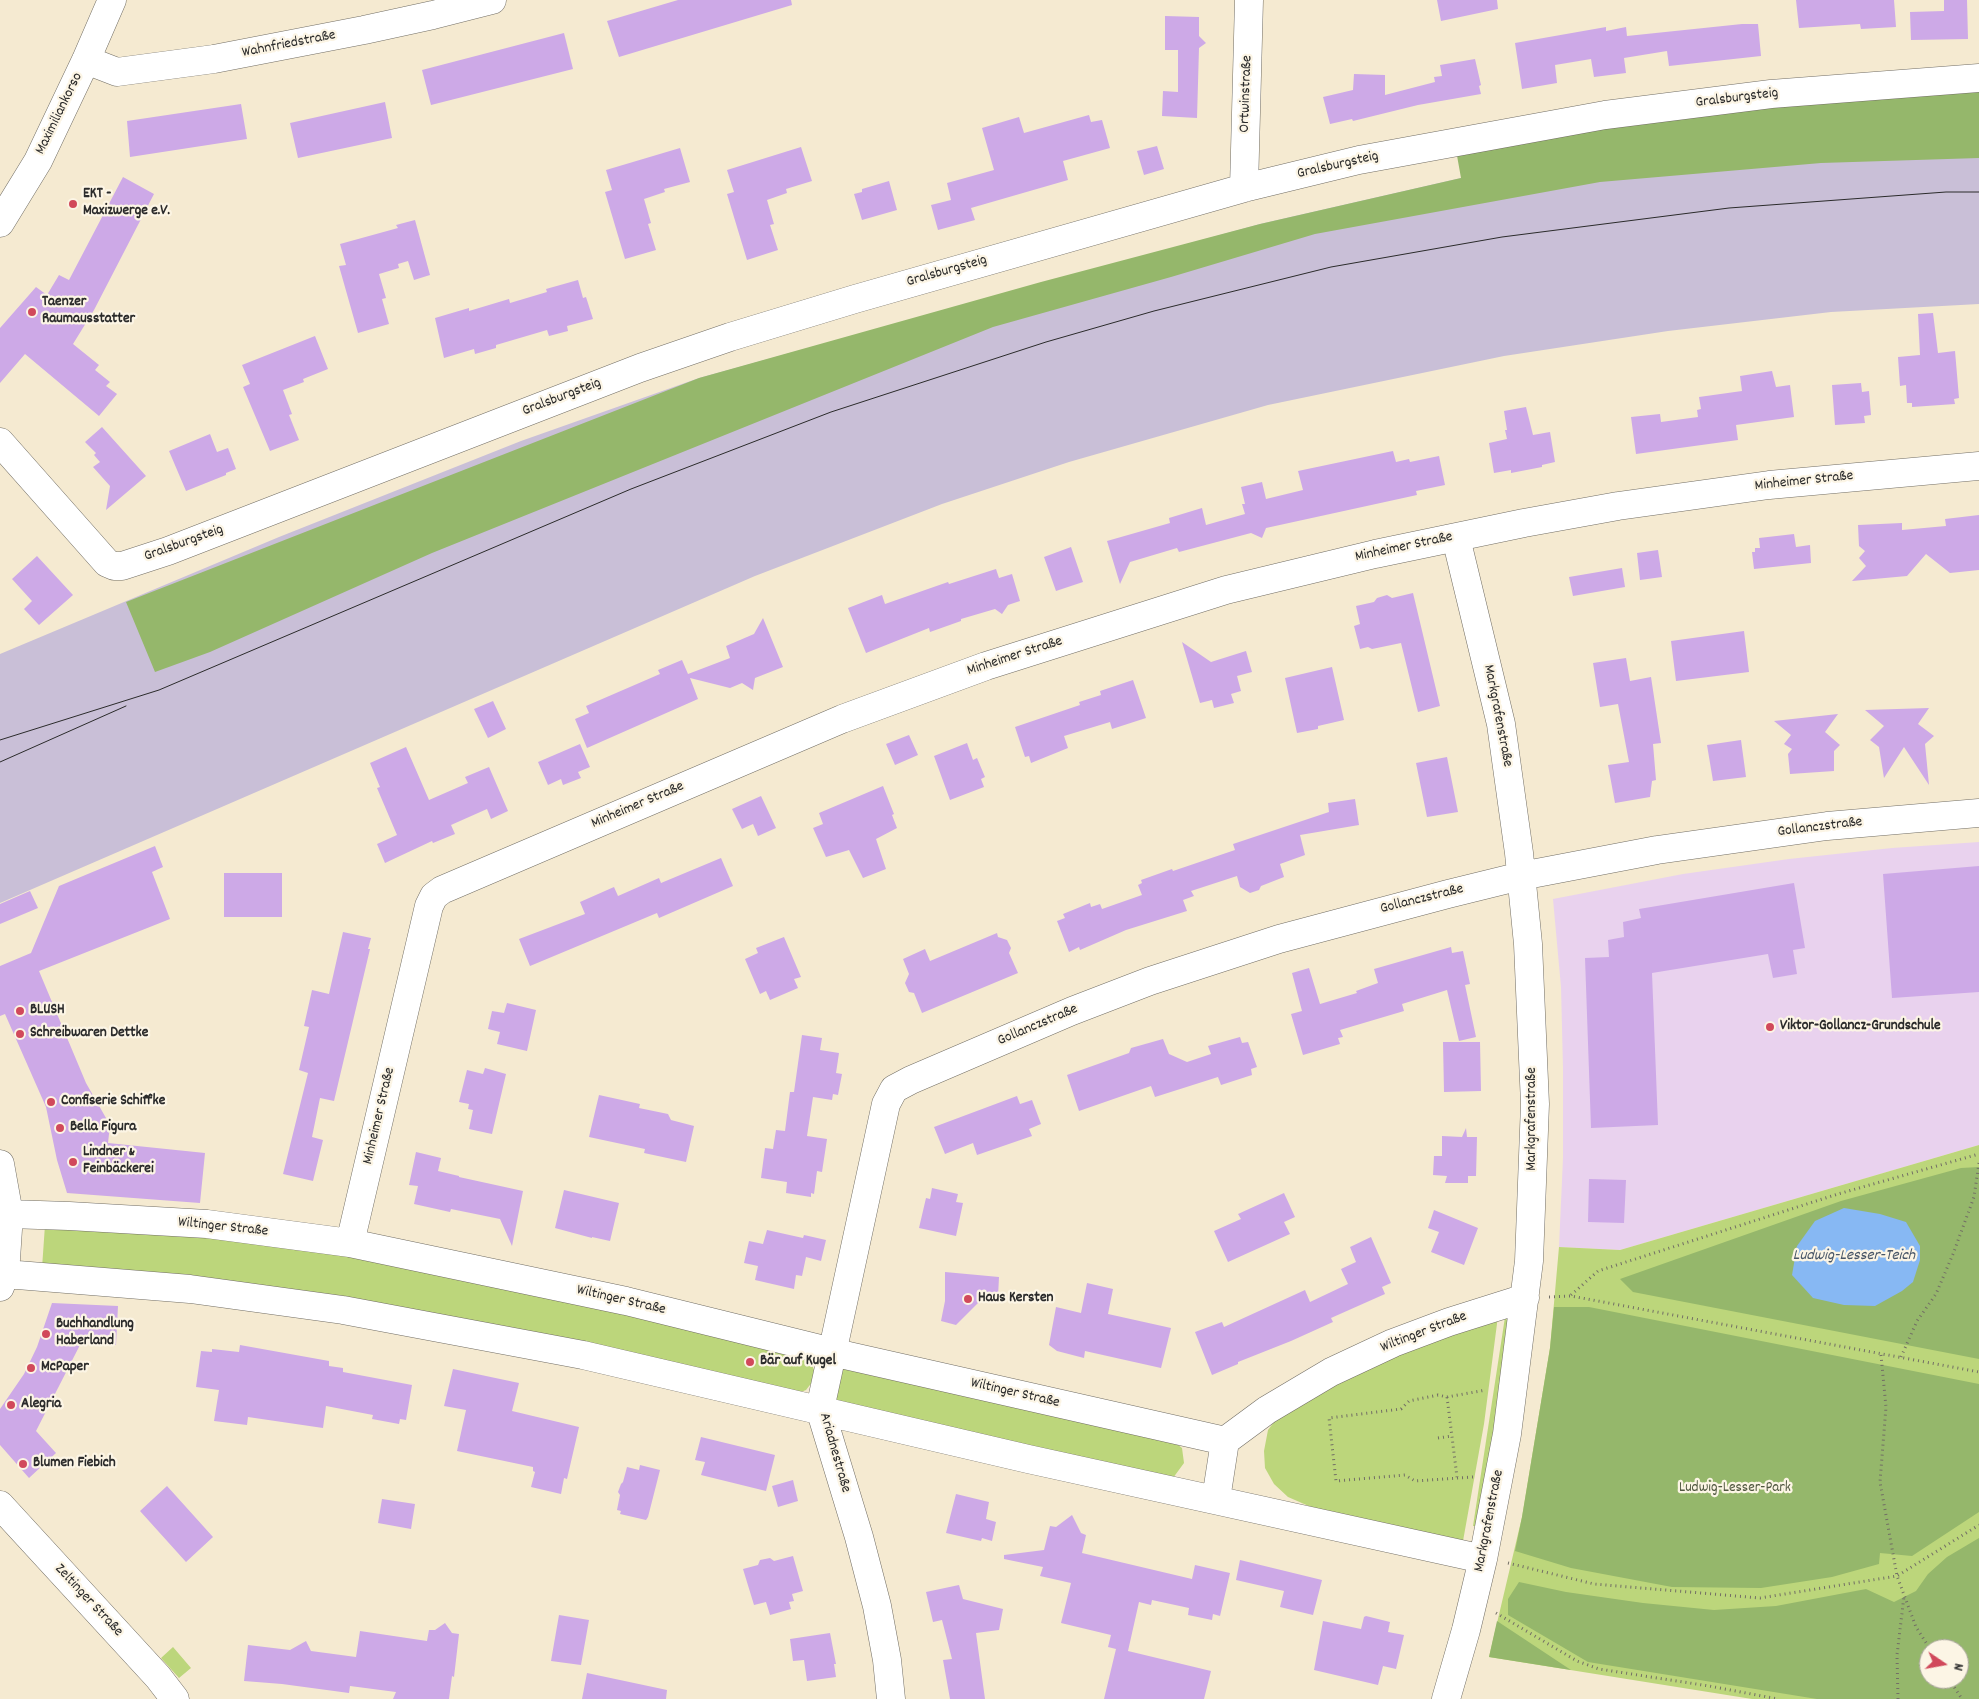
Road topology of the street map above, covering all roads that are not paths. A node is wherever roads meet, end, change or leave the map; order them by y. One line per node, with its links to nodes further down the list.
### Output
1 (112, 0): 4 (street, Maximiliankorso)
2 (492, 0): 4 (street, Wahnfriedstraße)
3 (1248, 0): 6 (street, Ortwinstraße)
4 (86, 60): 7 (street, Maximiliankorso)
5 (1979, 78): 6 (street, Gralsburgsteig)
6 (1244, 188): 8 (street, Gralsburgsteig)
7 (0, 223)
8 (0, 442)
9 (1979, 466): 10 (street, Minheimer Straße)
10 (1456, 538): 12 (street, Markgrafenstraße); 16 (street, Minheimer Straße)
11 (1979, 813): 12 (street, Gollanczstraße)
12 (1521, 876): 13 (street, Gollanczstraße); 18 (street, Markgrafenstraße)
13 (892, 1091): 19 (street, Ariadnestraße)
14 (0, 1164): 15 (street)
15 (9, 1214): 16 (street, Wiltinger Straße); 17 (street)
16 (350, 1243): 19 (street, Wiltinger Straße)
17 (2, 1281): 20 (street)
18 (1538, 1298): 21 (street, Wiltinger Straße); 24 (street, Markgrafenstraße)
19 (832, 1352): 20 (street, Ariadnestraße); 21 (street, Wiltinger Straße)
20 (820, 1409): 22 (street); 26 (street, Ariadnestraße)
21 (1225, 1441): 22 (street)
22 (1216, 1499): 24 (street)
23 (0, 1505): 25 (street, Zeltinger Straße)
24 (1483, 1559): 27 (street, Markgrafenstraße)
25 (175, 1699)
26 (891, 1699)
27 (1446, 1699)

